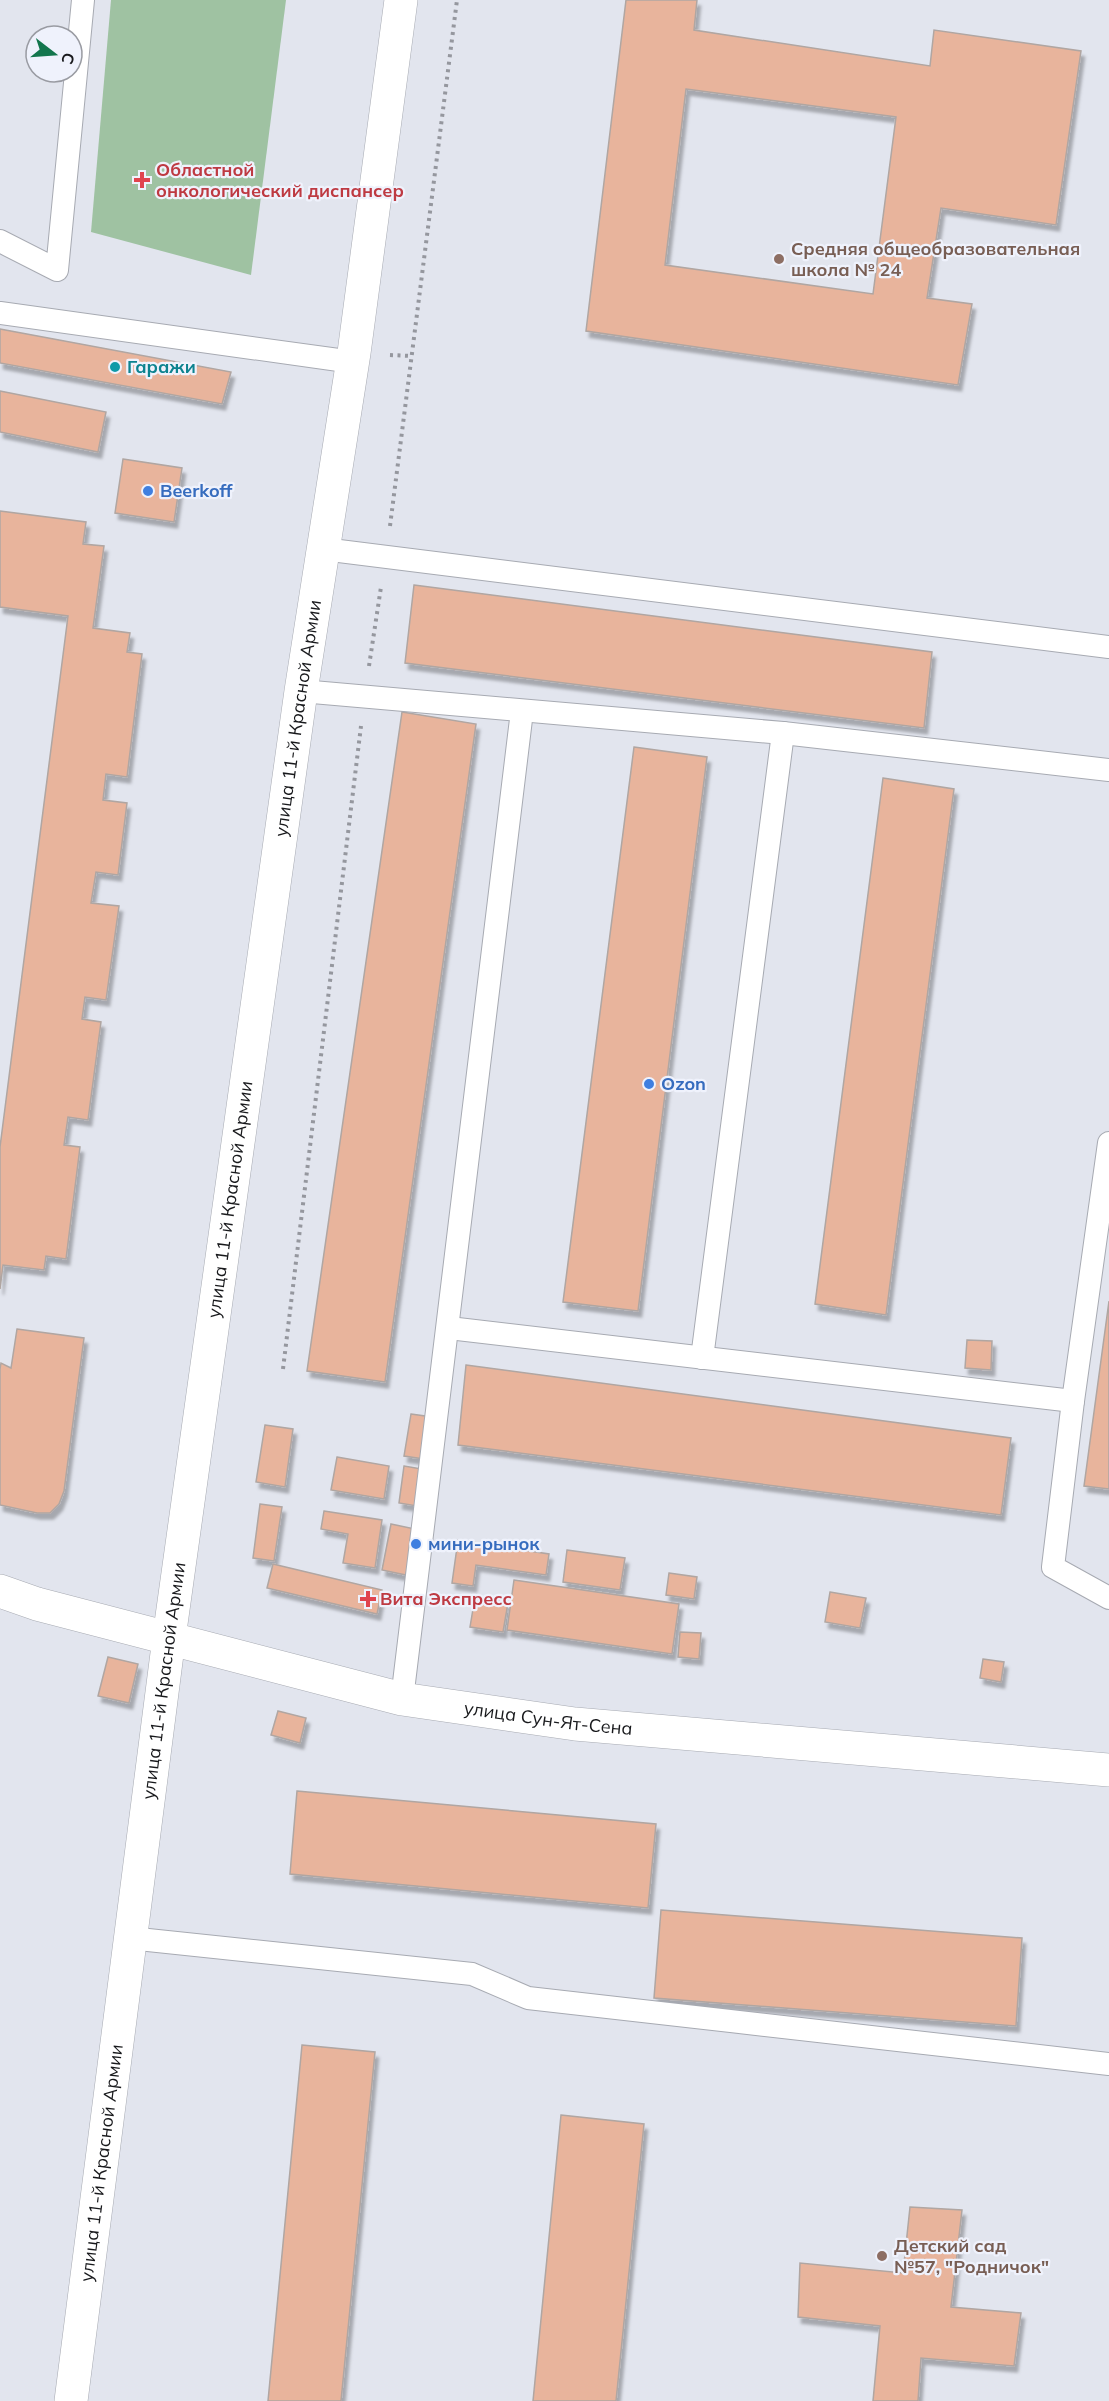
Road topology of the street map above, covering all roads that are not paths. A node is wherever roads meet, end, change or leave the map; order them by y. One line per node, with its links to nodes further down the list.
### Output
1 (83, 0): 3 (lane)
2 (401, 0): 5 (street, улица 11-й Красной Армии)
3 (0, 241)
4 (0, 313): 5 (lane)
5 (353, 362): 6 (street, улица 11-й Красной Армии)
6 (323, 549): 7 (lane); 8 (street, улица 11-й Красной Армии)
7 (1109, 646)
8 (301, 691): 9 (lane); 18 (street, улица 11-й Красной Армии)
9 (522, 711): 10 (lane); 13 (lane)
10 (783, 733): 11 (lane); 14 (lane)
11 (1109, 770)
12 (1109, 1143): 15 (lane)
13 (449, 1328): 14 (lane); 19 (lane)
14 (702, 1358): 15 (lane)
15 (1073, 1401): 17 (lane)
16 (0, 1591): 18 (street, улица Сун-Ят-Сена)
17 (1109, 1598)
18 (170, 1638): 19 (street, улица Сун-Ят-Сена); 21 (street, улица 11-й Красной Армии)
19 (402, 1699): 20 (street, улица Сун-Ят-Сена)
20 (1109, 1770)
21 (129, 1938): 22 (lane); 23 (street, улица 11-й Красной Армии)
22 (1109, 2064)
23 (71, 2401)

